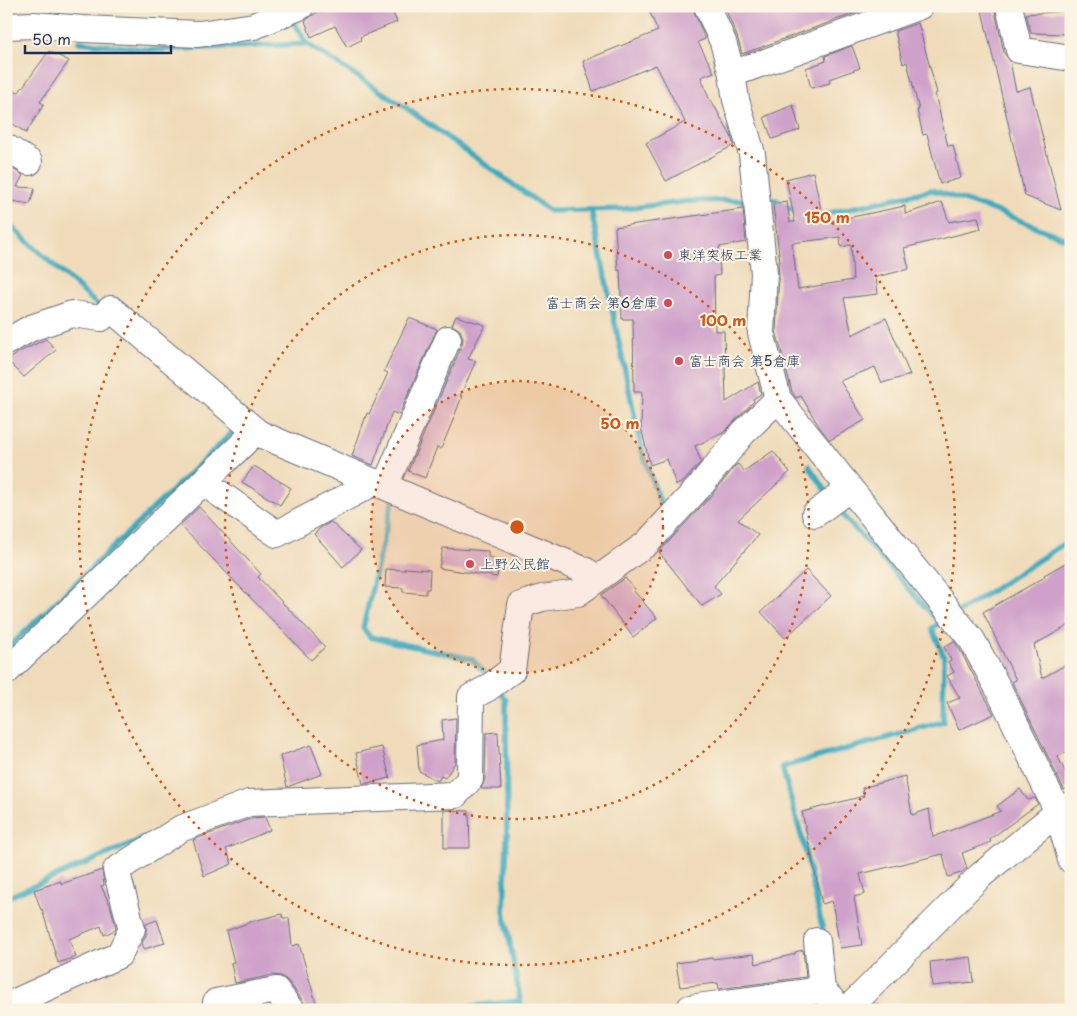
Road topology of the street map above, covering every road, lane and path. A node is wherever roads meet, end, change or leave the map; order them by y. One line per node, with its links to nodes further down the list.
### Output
1 (707, 6): 7 (street)
2 (920, 6): 7 (street)
3 (1009, 6): 6 (street)
4 (297, 7): 5 (street)
5 (6, 26)
6 (1071, 58)
7 (732, 74): 12 (street)
8 (6, 147): 9 (street)
9 (29, 162)
10 (448, 339): 15 (street)
11 (6, 342): 13 (street)
12 (778, 399): 16 (street); 18 (street)
13 (252, 435): 14 (street); 15 (street)
14 (203, 482): 15 (street); 17 (street)
15 (372, 487): 16 (street)
16 (591, 574): 23 (street)
17 (6, 672)
18 (1064, 809): 19 (street); 21 (street)
19 (1071, 860)
20 (817, 941): 21 (street)
21 (841, 1001): 24 (street)
22 (216, 1002): 25 (street)
23 (6, 1006)
24 (690, 1008)
25 (291, 1010)

